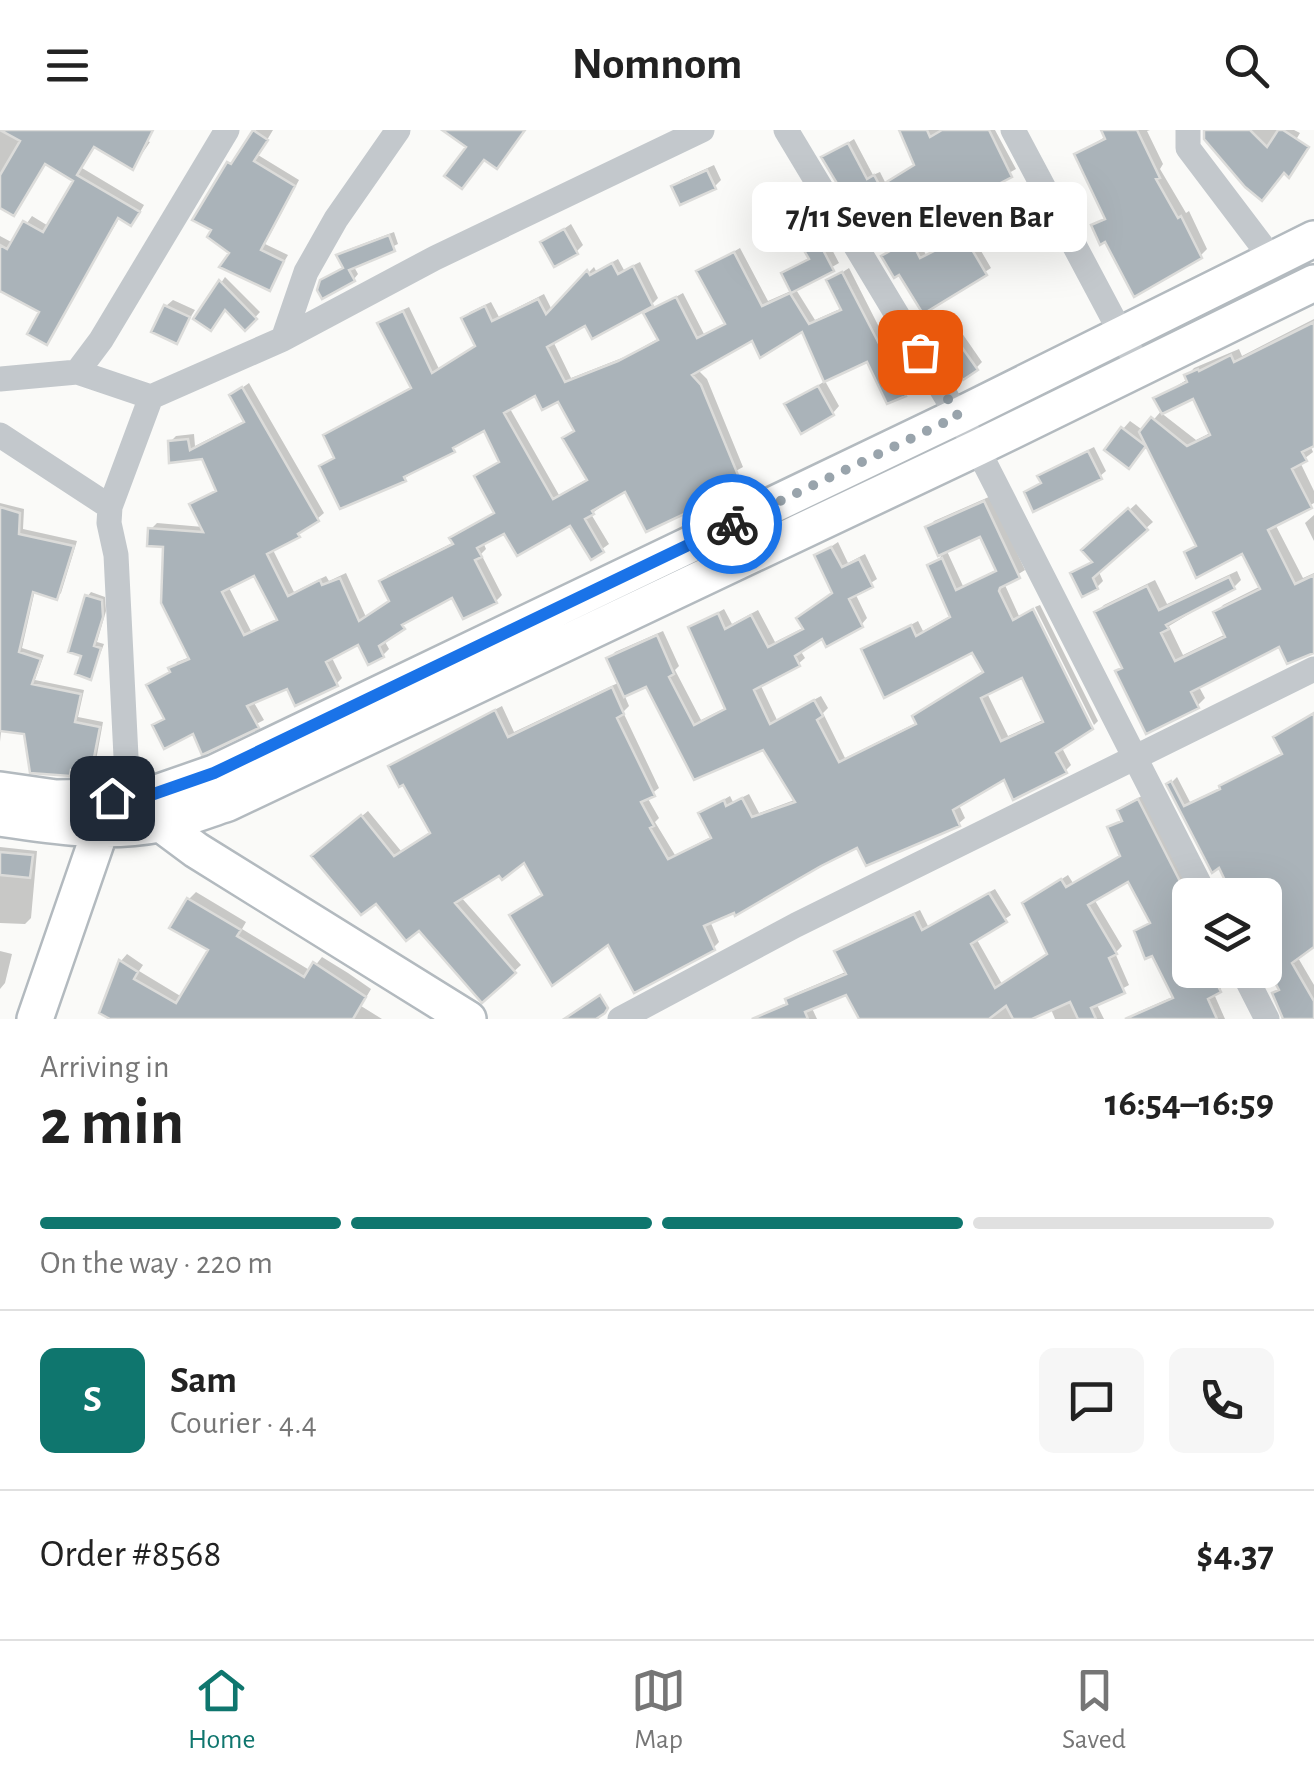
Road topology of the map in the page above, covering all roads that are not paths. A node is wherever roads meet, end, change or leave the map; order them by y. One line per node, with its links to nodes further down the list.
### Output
1 (228, 130): 13 (street)
2 (398, 130): 11 (street)
3 (702, 130): 11 (street)
4 (786, 130): 16 (street)
5 (1013, 130): 10 (street)
6 (1188, 130): 8 (street)
7 (1314, 239): 8 (main road)
8 (1272, 260): 10 (main road)
9 (1314, 284): 12 (main road)
10 (1120, 333): 12 (street); 16 (main road)
11 (283, 339): 15 (street)
12 (1140, 369): 18 (main road)
13 (77, 372): 14 (street); 15 (street)
14 (0, 379)
15 (151, 397): 19 (street)
16 (958, 416): 18 (street); 20 (main road)
17 (0, 435): 19 (street)
18 (977, 448): 21 (main road); 23 (street)
19 (110, 507): 25 (street)
20 (638, 570): 21 (main road); 25 (main road)
21 (652, 602): 25 (main road)
22 (1314, 669): 23 (street)
23 (1136, 757): 27 (street); 32 (street)
24 (0, 790): 25 (main road)
25 (128, 807): 26 (main road); 29 (main road); 30 (main road); 31 (main road)
26 (0, 818)
27 (1196, 878)
28 (1251, 988): 33 (street)
29 (35, 1019)
30 (58, 1019)
31 (468, 1019)
32 (620, 1019)
33 (1267, 1019)

